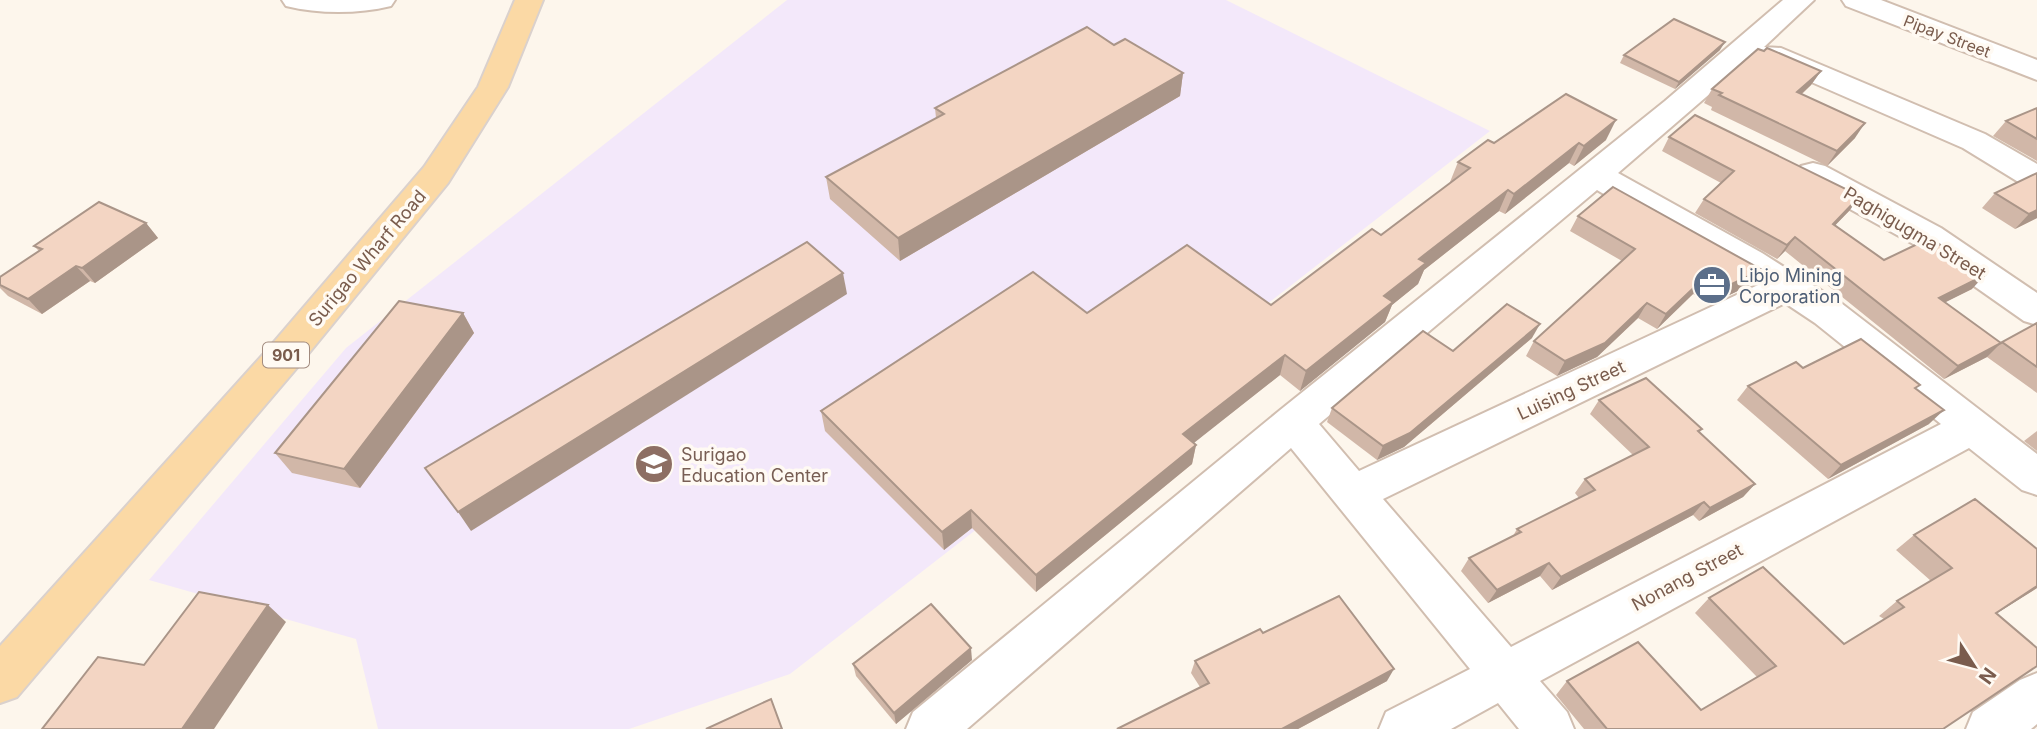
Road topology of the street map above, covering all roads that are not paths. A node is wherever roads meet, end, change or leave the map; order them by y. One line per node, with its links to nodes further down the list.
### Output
1 (296, 0): 2 (street)
2 (381, 0)
3 (529, 0): 20 (main road, Surigao Wharf Road / 901)
4 (1800, 0): 6 (street)
5 (1856, 0): 7 (street, Pipay Street)
6 (1746, 44): 8 (street); 12 (street)
7 (2037, 71)
8 (1676, 108): 9 (street); 11 (street)
9 (1711, 125)
10 (1782, 159): 14 (street, Paghigugma Street)
11 (1595, 174): 13 (street); 15 (street)
12 (2037, 177)
13 (1788, 286): 16 (street); 18 (street, Luising Street)
14 (2037, 311)
15 (1293, 422): 18 (street); 21 (street)
16 (1972, 427): 17 (street); 19 (street, Nonang Street)
17 (2037, 478)
18 (1354, 493): 19 (street)
19 (1503, 673): 22 (street, Nonang Street); 23 (street)
20 (0, 681)
21 (930, 729)
22 (1404, 729)
23 (1550, 729)

